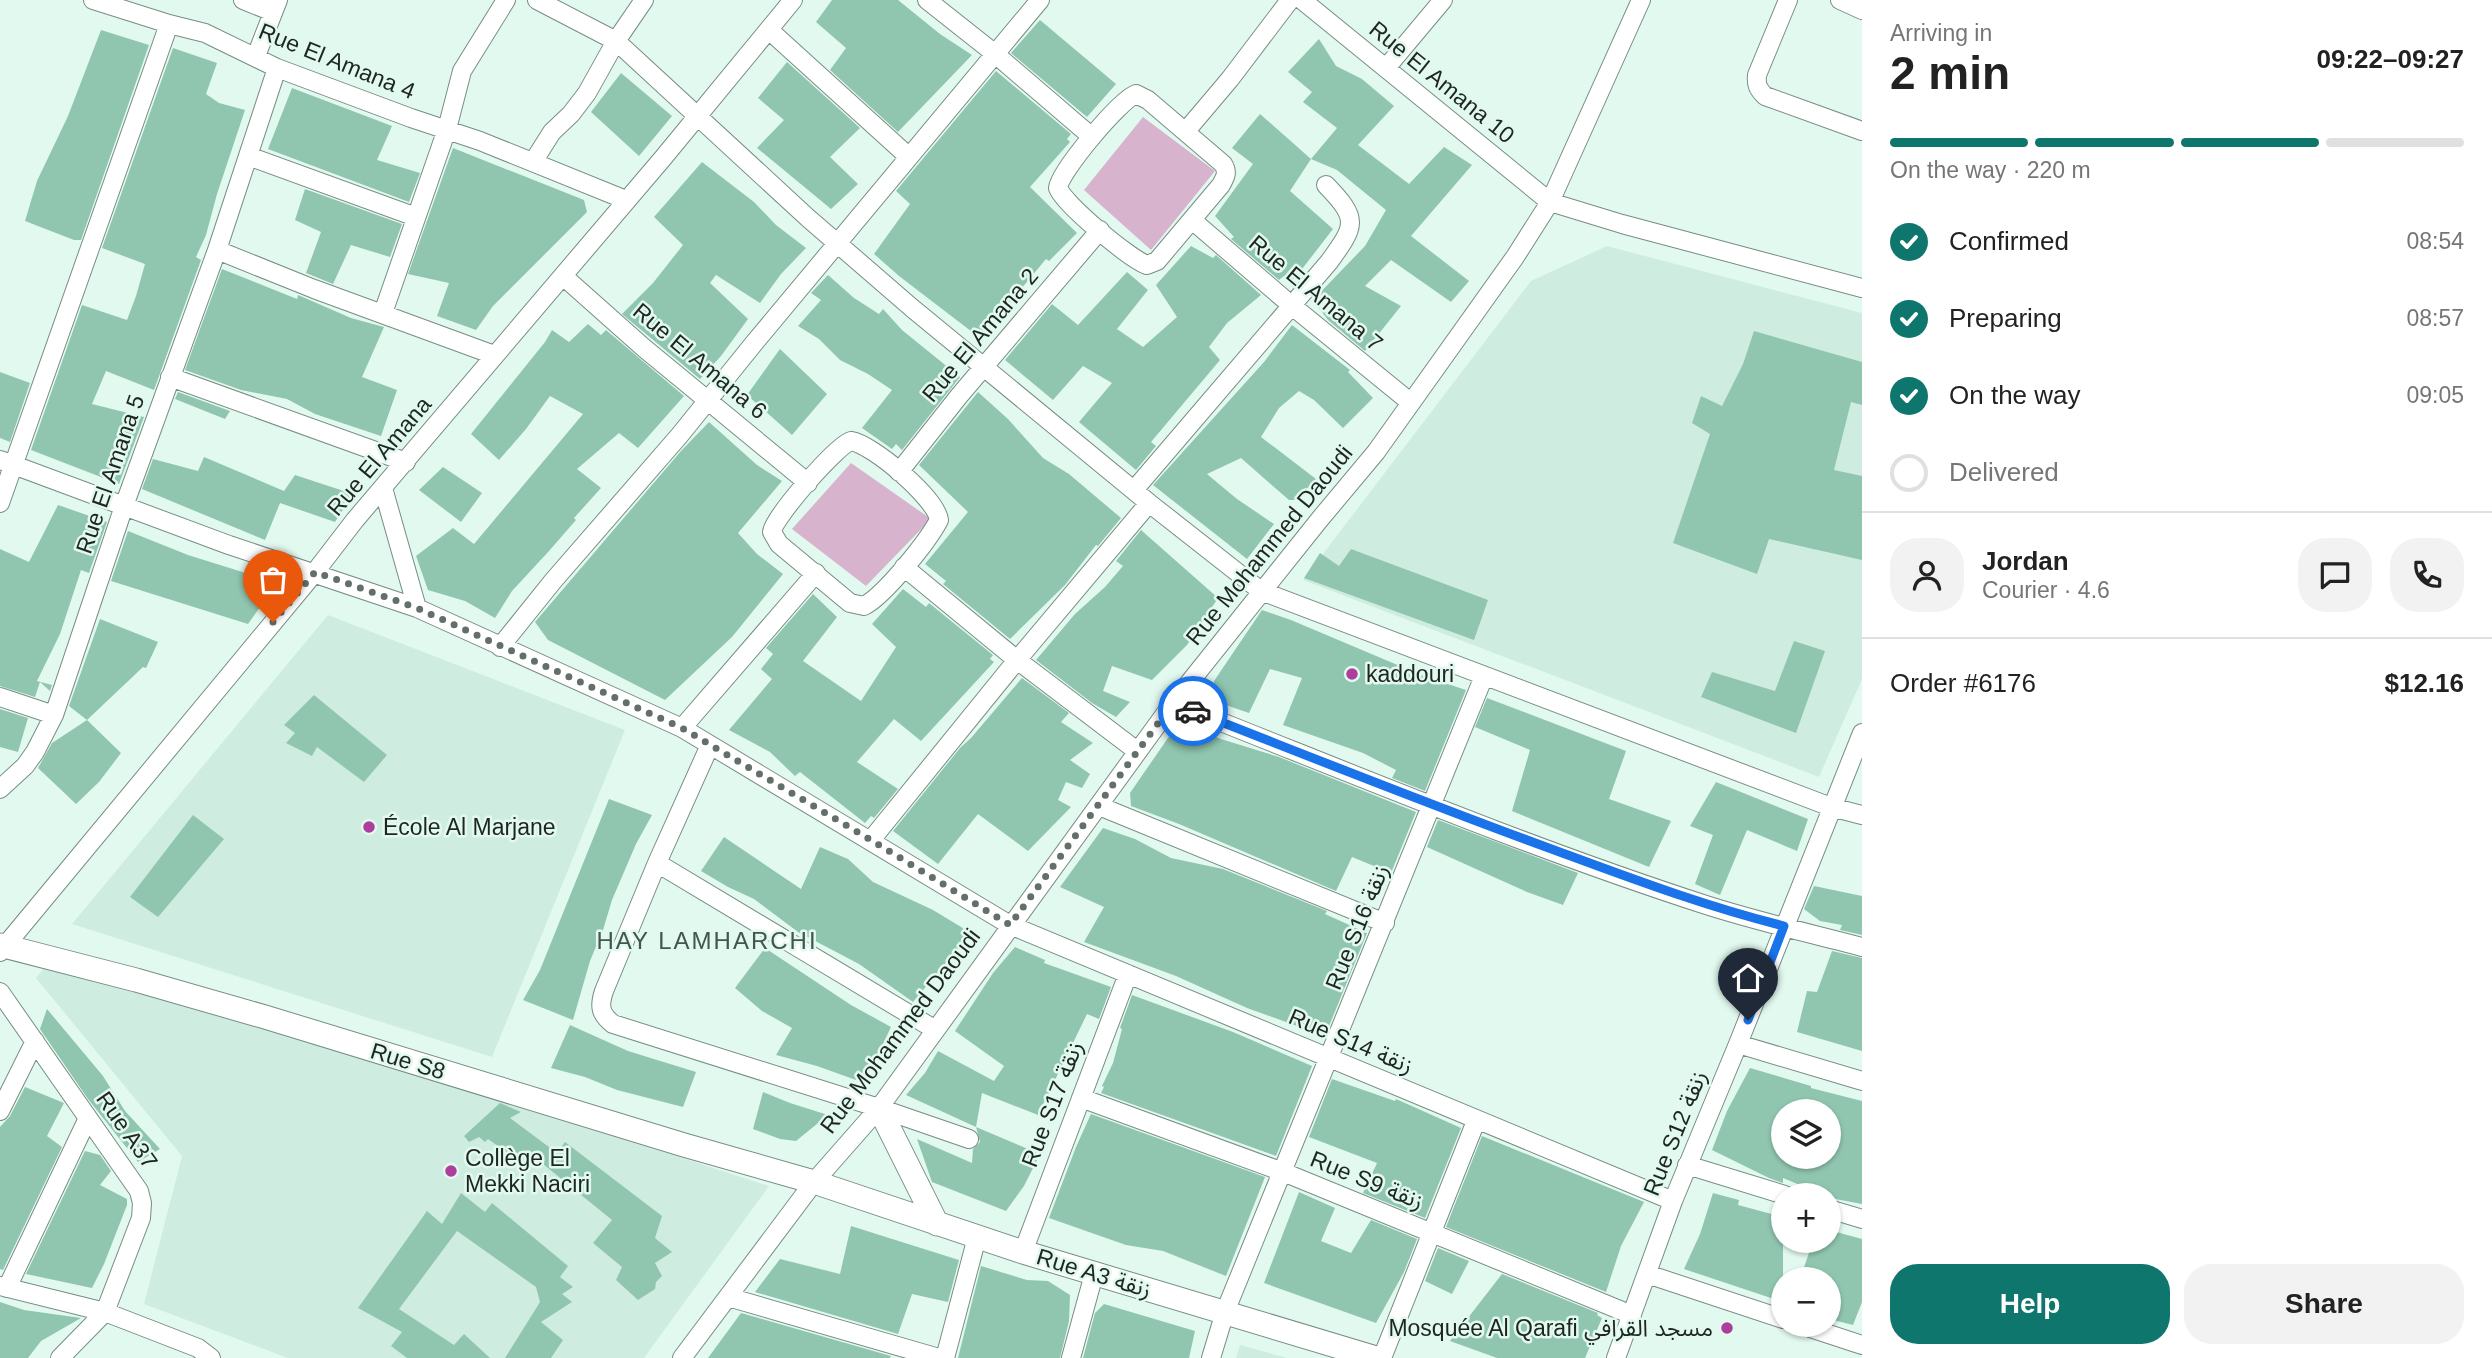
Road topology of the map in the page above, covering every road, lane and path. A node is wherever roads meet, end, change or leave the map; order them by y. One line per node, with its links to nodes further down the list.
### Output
1 (93, 0): 17 (street, Rue El Amana 4)
2 (243, 0): 15 (street)
3 (506, 0): 25 (street)
4 (537, 0): 19 (street)
5 (644, 0): 19 (street)
6 (793, 0): 18 (street, Rue El Amana)
7 (927, 0): 20 (street)
8 (1040, 0): 20 (street)
9 (1290, 0): 26 (street)
10 (1302, 0): 23 (street, Rue El Amana 10)
11 (1443, 0): 23 (street)
12 (1641, 0): 34 (street, Rue Mohammed Daoudi)
13 (1788, 0): 27 (street)
14 (1840, 0): 16 (street)
15 (276, 6): 21 (street)
16 (1862, 10)
17 (169, 24): 21 (street, Rue El Amana 4); 50 (street)
18 (769, 30): 24 (street, Rue El Amana); 30 (street)
19 (616, 41): 24 (street); 31 (street)
20 (994, 54): 28 (street); 30 (street)
21 (256, 56): 22 (street, Rue El Amana 4)
22 (278, 68): 25 (street, Rue El Amana 4); 29 (street, Rue El Amana 5)
23 (1386, 68): 34 (street, Rue El Amana 10)
24 (698, 116): 33 (street, Rue El Amana); 38 (street)
25 (447, 130): 31 (street, Rue El Amana 4); 35 (street)
26 (1186, 131): 28 (street); 36 (street)
27 (1862, 131)
28 (1092, 137): 37 (street)
29 (248, 156): 35 (street); 39 (street, Rue El Amana 5)
30 (909, 157): 38 (street)
31 (533, 162): 33 (street, Rue El Amana 4)
32 (1326, 185): 42 (street)
33 (626, 200): 40 (street, Rue El Amana)
34 (1550, 202): 41 (street); 48 (street, Rue Mohammed Daoudi)
35 (416, 217): 43 (street)
36 (1192, 219): 37 (street); 42 (street, Rue El Amana 7)
37 (1100, 230): 45 (street, Rue El Amana 2)
38 (838, 243): 45 (street); 47 (street)
39 (217, 250): 43 (street); 46 (street, Rue El Amana 5)
40 (563, 276): 44 (street, Rue El Amana); 47 (street, Rue El Amana 6)
41 (1862, 288)
42 (1291, 305): 48 (street, Rue El Amana 7); 54 (street)
43 (383, 313): 44 (street)
44 (494, 355): 49 (street, Rue El Amana)
45 (985, 366): 51 (street, Rue El Amana 2); 54 (street)
46 (170, 377): 49 (street); 57 (street, Rue El Amana 5)
47 (708, 401): 52 (street, Rue El Amana 6); 63 (street)
48 (1410, 402): 61 (street, Rue Mohammed Daoudi)
49 (406, 462): 53 (street, Rue El Amana)
50 (7, 463): 55 (street); 57 (street, Rue S14 زنقة)
51 (899, 472): 52 (street); 58 (street)
52 (808, 483): 60 (street)
53 (383, 488): 59 (street, Rue El Amana); 62 (street)
54 (1134, 490): 56 (street)
55 (0, 503)
56 (1149, 503): 61 (street); 64 (street)
57 (124, 506): 59 (street, Rue S14 زنقة); 68 (street, Rue El Amana 5)
58 (904, 566): 60 (street); 64 (street)
59 (315, 572): 62 (street, Rue S14 زنقة); 84 (street, Rue El Amana)
60 (816, 573): 69 (street)
61 (1261, 591): 65 (street); 67 (street, Rue Mohammed Daoudi)
62 (417, 608): 63 (street, Rue S14 زنقة)
63 (500, 647): 69 (street, Rue S14 زنقة)
64 (1017, 660): 72 (street); 78 (street)
65 (1484, 676): 75 (street, Rue S16 زنقة); 76 (street)
66 (0, 697): 68 (street)
67 (1173, 703): 72 (street, Rue Mohammed Daoudi); 75 (street)
68 (54, 715): 73 (street, Rue El Amana 5)
69 (682, 728): 71 (street, Rue S14 زنقة)
70 (1862, 733): 76 (street, Rue S12 زنقة)
71 (710, 745): 78 (street, Rue S14 زنقة); 79 (street)
72 (1137, 751): 74 (street, Rue Mohammed Daoudi)
73 (0, 789)
74 (1099, 806): 80 (street); 81 (street, Rue Mohammed Daoudi)
75 (1433, 806): 80 (street, Rue S16 زنقة); 82 (street)
76 (1831, 807): 77 (street); 82 (street, Rue S12 زنقة)
77 (1862, 815)
78 (871, 840): 81 (street, Rue S14 زنقة)
79 (657, 863): 87 (street); 93 (street)
80 (1385, 923): 90 (street, Rue S16 زنقة)
81 (1010, 925): 85 (street, Rue S14 زنقة); 87 (street, Rue Mohammed Daoudi)
82 (1784, 926): 83 (street); 89 (street, Rue S12 زنقة)
83 (1862, 947)
84 (2, 948): 100 (street, Rue S8)
85 (1128, 974): 90 (street, Rue S14 زنقة); 92 (street, Rue S17 زنقة)
86 (0, 992): 88 (street, Rue A37)
87 (934, 1029): 93 (street, Rue Mohammed Daoudi)
88 (35, 1041): 94 (street); 95 (street, Rue A37)
89 (1738, 1044): 91 (street); 98 (street, Rue S12 زنقة)
90 (1329, 1058): 96 (street, Rue S14 زنقة); 99 (street, Rue S16 زنقة)
91 (1862, 1081)
92 (1082, 1098): 99 (street, Rue S9 زنقة); 108 (street, Rue S17 زنقة)
93 (879, 1108): 97 (street); 100 (street, Rue Mohammed Daoudi); 105 (street)
94 (0, 1111)
95 (88, 1118): 111 (street); 113 (street, Rue A37)
96 (1476, 1121): 102 (street, Rue S14 زنقة); 106 (street)
97 (969, 1139)
98 (1687, 1165): 101 (street); 102 (street, Rue S12 زنقة)
99 (1283, 1172): 106 (street, Rue S9 زنقة); 114 (street, Rue S16 زنقة)
100 (814, 1182): 105 (street, Rue A3 زنقة); 112 (street, Rue Mohammed Daoudi)
101 (1771, 1191)
102 (1673, 1201): 110 (street, Rue S12 زنقة)
103 (1841, 1213): 104 (street)
104 (1862, 1219)
105 (937, 1224): 107 (street, Rue A3 زنقة)
106 (1432, 1233): 115 (street, Rue S9 زنقة); 127 (street)
107 (977, 1237): 108 (street, Rue A3 زنقة); 123 (street)
108 (1023, 1252): 109 (street, Rue A3 زنقة)
109 (1094, 1273): 114 (street, Rue A3 زنقة); 124 (street)
110 (1647, 1274): 115 (street, Rue S12 زنقة); 116 (street)
111 (4, 1287): 113 (street)
112 (728, 1297): 121 (street, Rue Mohammed Daoudi); 122 (street)
113 (105, 1312): 119 (street); 120 (street)
114 (1225, 1312): 125 (street, Rue S16 زنقة); 126 (street, Rue A3 زنقة)
115 (1632, 1315): 128 (street, Rue S12 زنقة)
116 (1771, 1315)
117 (1833, 1337): 118 (street)
118 (1860, 1347)
119 (60, 1358)
120 (211, 1358)
121 (682, 1358)
122 (939, 1358)
123 (945, 1358)
124 (1071, 1358)
125 (1211, 1358)
126 (1376, 1358)
127 (1382, 1358)
128 (1616, 1358)

